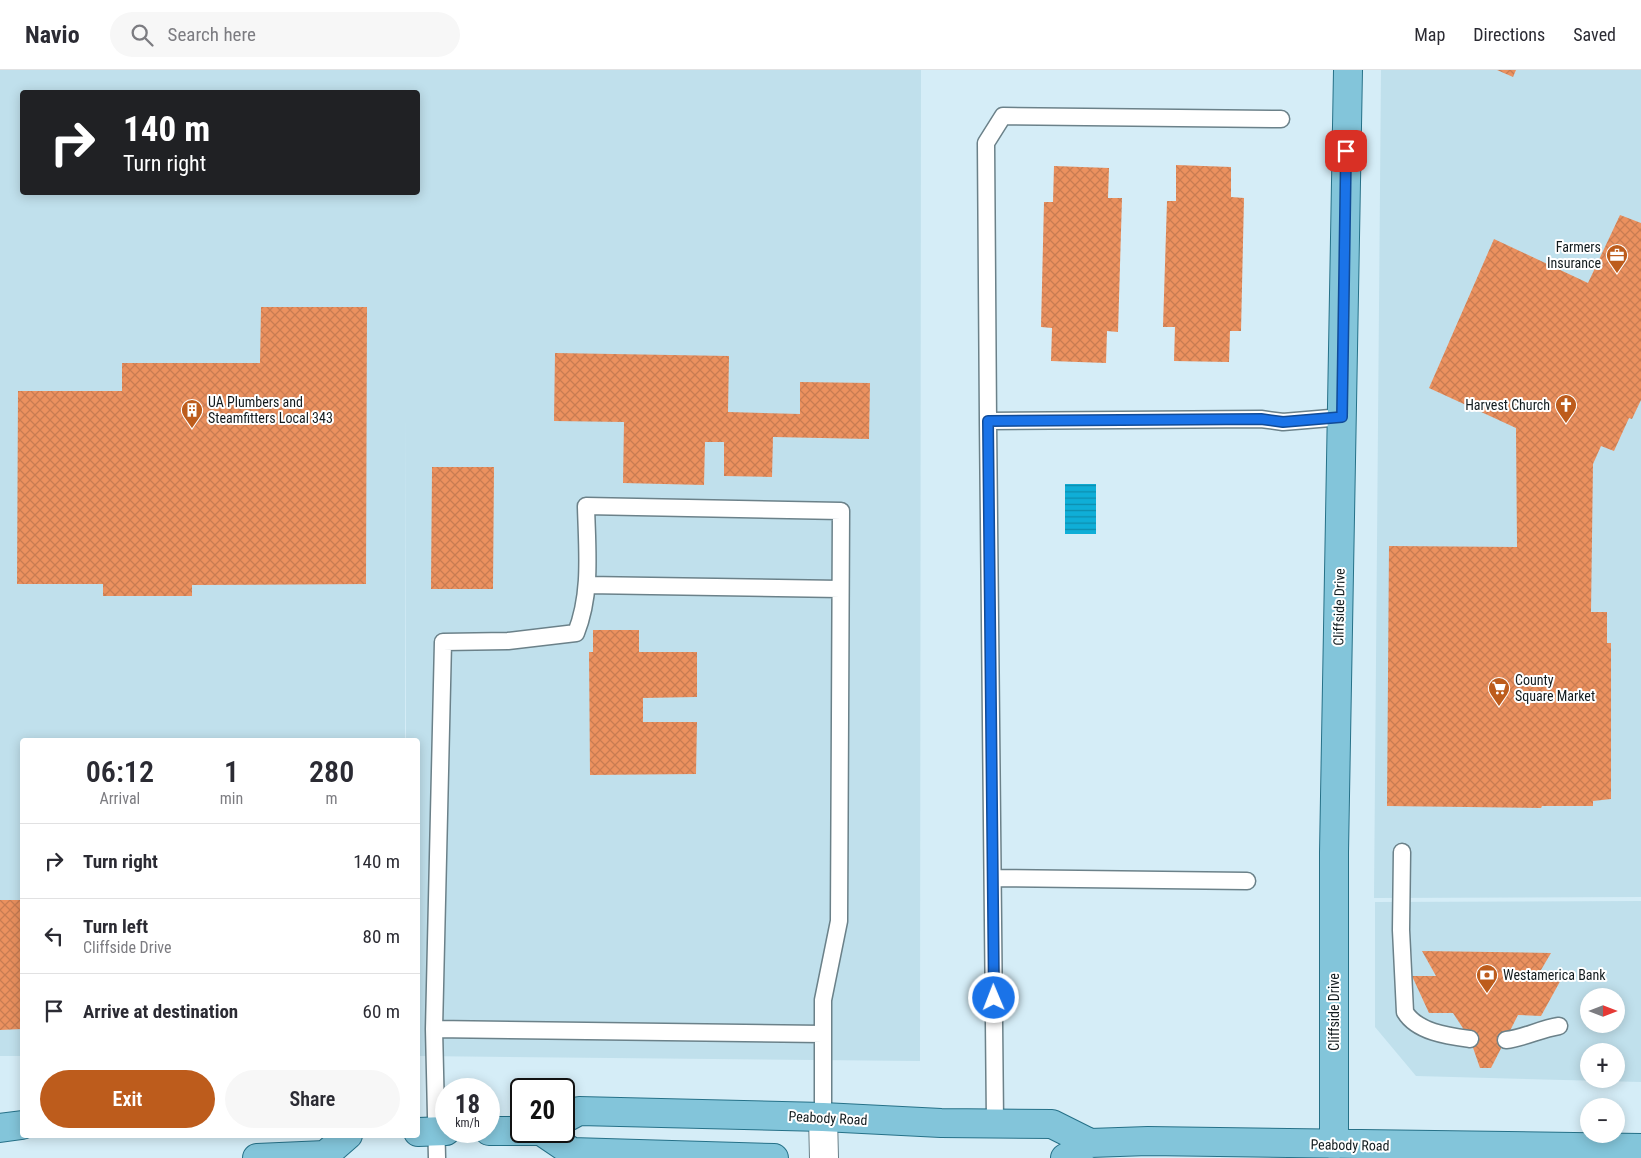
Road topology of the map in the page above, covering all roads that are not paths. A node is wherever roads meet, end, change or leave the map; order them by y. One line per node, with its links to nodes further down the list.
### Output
1 (1348, 70): 3 (main road, Cliffside Drive)
2 (1281, 118): 4 (lane)
3 (1342, 417): 4 (lane); 24 (main road, Cliffside Drive)
4 (988, 421): 8 (lane)
5 (587, 585): 6 (lane); 6 (lane); 11 (lane)
6 (840, 590): 12 (lane)
7 (1402, 852): 13 (lane)
8 (993, 878): 9 (lane); 17 (lane)
9 (1247, 881)
10 (1559, 1026): 14 (lane)
11 (434, 1029): 12 (lane); 20 (lane)
12 (822, 1034): 16 (lane)
13 (1470, 1039)
14 (1506, 1040)
15 (575, 1113): 16 (main road, Peabody Road)
16 (822, 1117): 17 (main road, Peabody Road); 29 (street)
17 (995, 1122): 23 (main road, Peabody Road)
18 (20, 1125): 19 (main road)
19 (0, 1128)
20 (433, 1131): 27 (lane)
21 (345, 1138): 26 (main road)
22 (559, 1143): 28 (main road)
23 (1090, 1143): 24 (main road, Peabody Road); 30 (main road, Peabody Road)
24 (1334, 1145): 25 (main road, Peabody Road)
25 (1641, 1148)
26 (257, 1158)
27 (437, 1158)
28 (774, 1158)
29 (824, 1158)
30 (1065, 1158)

